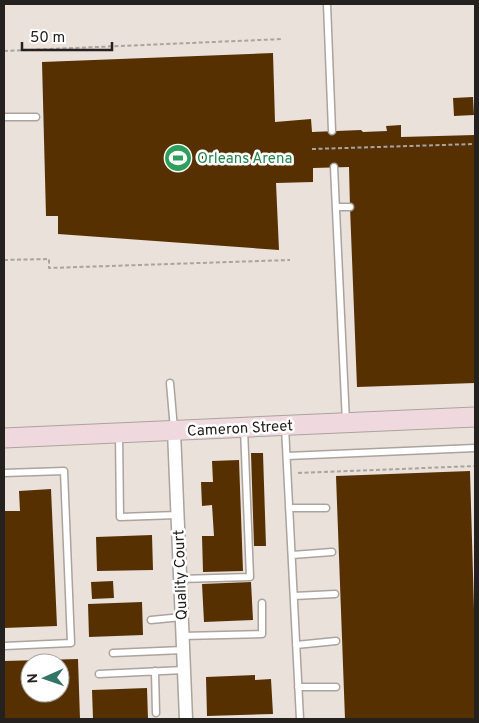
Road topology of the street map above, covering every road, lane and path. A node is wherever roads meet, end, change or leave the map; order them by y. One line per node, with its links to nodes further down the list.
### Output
1 (327, 4): 6 (lane)
2 (283, 39): 3 (path)
3 (4, 52)
4 (4, 117): 5 (lane)
5 (36, 117)
6 (332, 131)
7 (475, 144): 8 (path, bridge)
8 (312, 148)
9 (334, 167): 11 (lane)
10 (350, 207): 11 (lane)
11 (336, 208): 16 (lane)
12 (4, 260): 13 (path)
13 (290, 260)
14 (170, 383): 19 (lane)
15 (475, 417): 16 (street, Cameron Street)
16 (346, 423): 17 (street, Cameron Street)
17 (285, 426): 18 (street, Cameron Street); 23 (lane)
18 (244, 428): 19 (street, Cameron Street); 36 (lane)
19 (174, 430): 20 (street, Cameron Street); 33 (street, Quality Court)
20 (119, 433): 21 (street, Cameron Street); 33 (lane)
21 (4, 438)
22 (475, 448): 23 (lane)
23 (287, 456): 31 (lane)
24 (413, 463): 27 (path)
25 (393, 464): 28 (path)
26 (475, 466): 27 (path)
27 (414, 468): 28 (path)
28 (393, 469): 30 (path)
29 (4, 473): 45 (lane)
30 (298, 473)
31 (290, 508): 32 (lane); 35 (lane)
32 (326, 508)
33 (177, 515): 36 (street, Quality Court)
34 (332, 552): 35 (lane)
35 (292, 554): 38 (lane)
36 (180, 579): 40 (street, Quality Court)
37 (335, 594): 38 (lane)
38 (294, 596): 44 (lane)
39 (262, 604): 42 (lane)
40 (182, 617): 41 (lane); 42 (street, Quality Court)
41 (151, 620)
42 (182, 636): 46 (street, Quality Court)
43 (336, 641): 44 (lane)
44 (296, 644): 52 (lane)
45 (4, 646)
46 (183, 650): 47 (lane); 48 (street, Quality Court)
47 (113, 653)
48 (184, 670): 49 (lane); 54 (street, Quality Court)
49 (155, 671): 50 (lane); 53 (lane)
50 (99, 674)
51 (336, 687): 52 (lane)
52 (298, 688): 55 (lane)
53 (156, 712)
54 (186, 719)
55 (300, 719)

